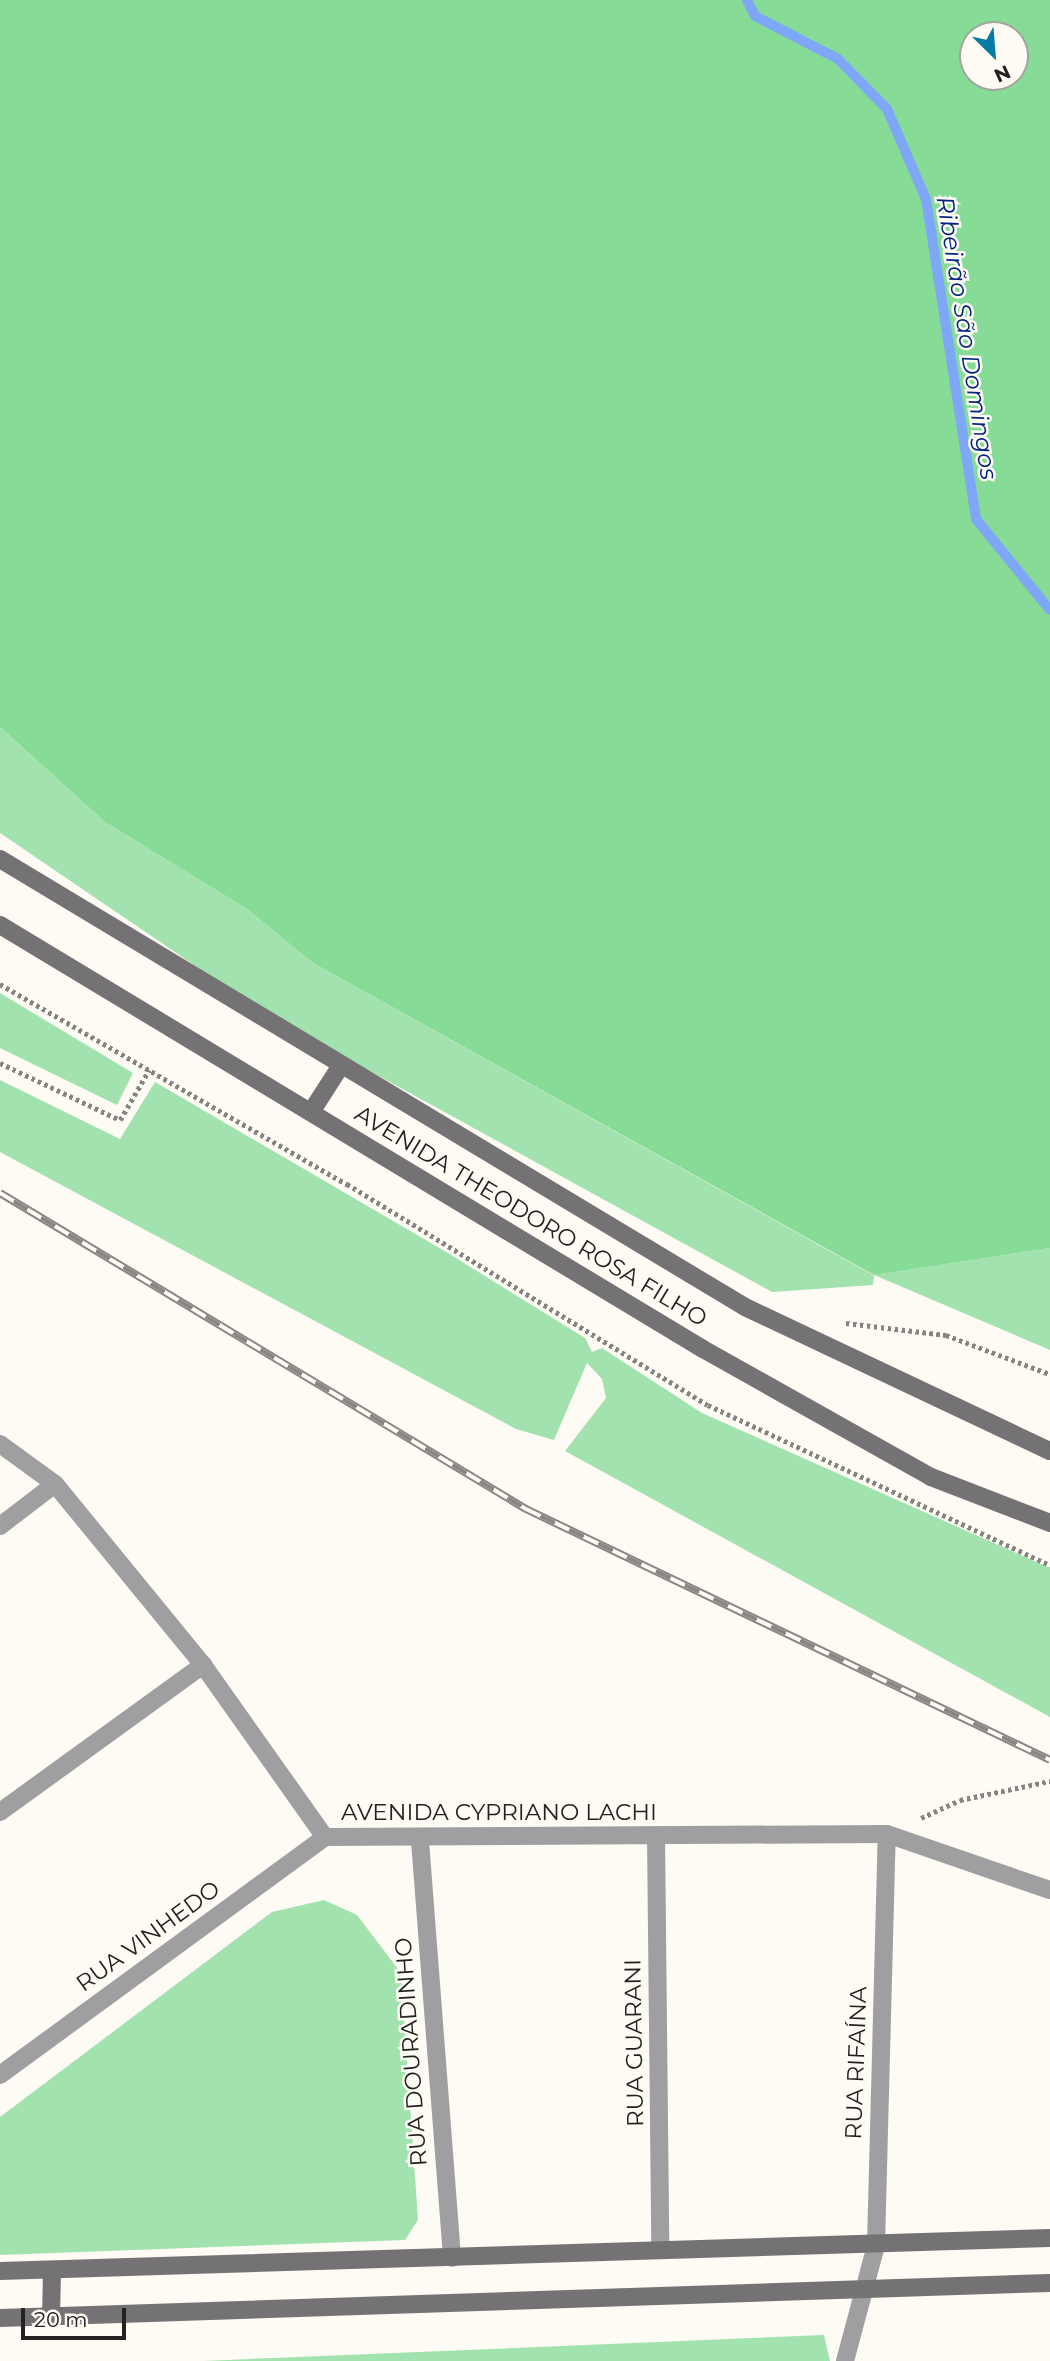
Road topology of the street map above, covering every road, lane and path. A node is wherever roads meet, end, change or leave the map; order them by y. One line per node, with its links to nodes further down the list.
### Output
1 (0, 859): 5 (main road, AVENIDA THEODORO ROSA FILHO)
2 (0, 925): 7 (main road, AVENIDA THEODORO ROSA FILHO)
3 (0, 984): 6 (path)
4 (0, 1063): 6 (path)
5 (340, 1067): 7 (main road); 11 (main road, AVENIDA THEODORO ROSA FILHO)
6 (149, 1070): 15 (path)
7 (310, 1112): 13 (main road, AVENIDA THEODORO ROSA FILHO)
8 (834, 1321): 9 (path)
9 (1050, 1374)
10 (0, 1444): 12 (street, AVENIDA CYPRIANO LACHI)
11 (1050, 1451)
12 (55, 1484): 14 (street); 16 (street, AVENIDA CYPRIANO LACHI)
13 (1050, 1523)
14 (0, 1526)
15 (1050, 1565)
16 (203, 1665): 18 (street); 21 (street, AVENIDA CYPRIANO LACHI)
17 (1050, 1781): 19 (path)
18 (0, 1812)
19 (887, 1834): 20 (street, AVENIDA CYPRIANO LACHI); 23 (street, AVENIDA CYPRIANO LACHI); 26 (street, RUA RIFAÍNA)
20 (656, 1835): 22 (street, AVENIDA CYPRIANO LACHI); 27 (street, RUA GUARANI)
21 (326, 1837): 22 (street, AVENIDA CYPRIANO LACHI); 24 (street, RUA VINHEDO)
22 (420, 1841): 28 (street, RUA DOURADINHO)
23 (1050, 1890)
24 (0, 2075)
25 (1050, 2238): 26 (main road)
26 (876, 2245): 27 (main road); 32 (street, RUA RIFAÍNA)
27 (660, 2249): 28 (main road)
28 (452, 2259): 29 (main road)
29 (52, 2270): 30 (main road); 34 (main road)
30 (0, 2271)
31 (1050, 2283): 32 (main road)
32 (866, 2292): 34 (main road); 35 (street, RUA RIFAÍNA)
33 (0, 2318): 34 (main road)
34 (51, 2318)
35 (845, 2361)

